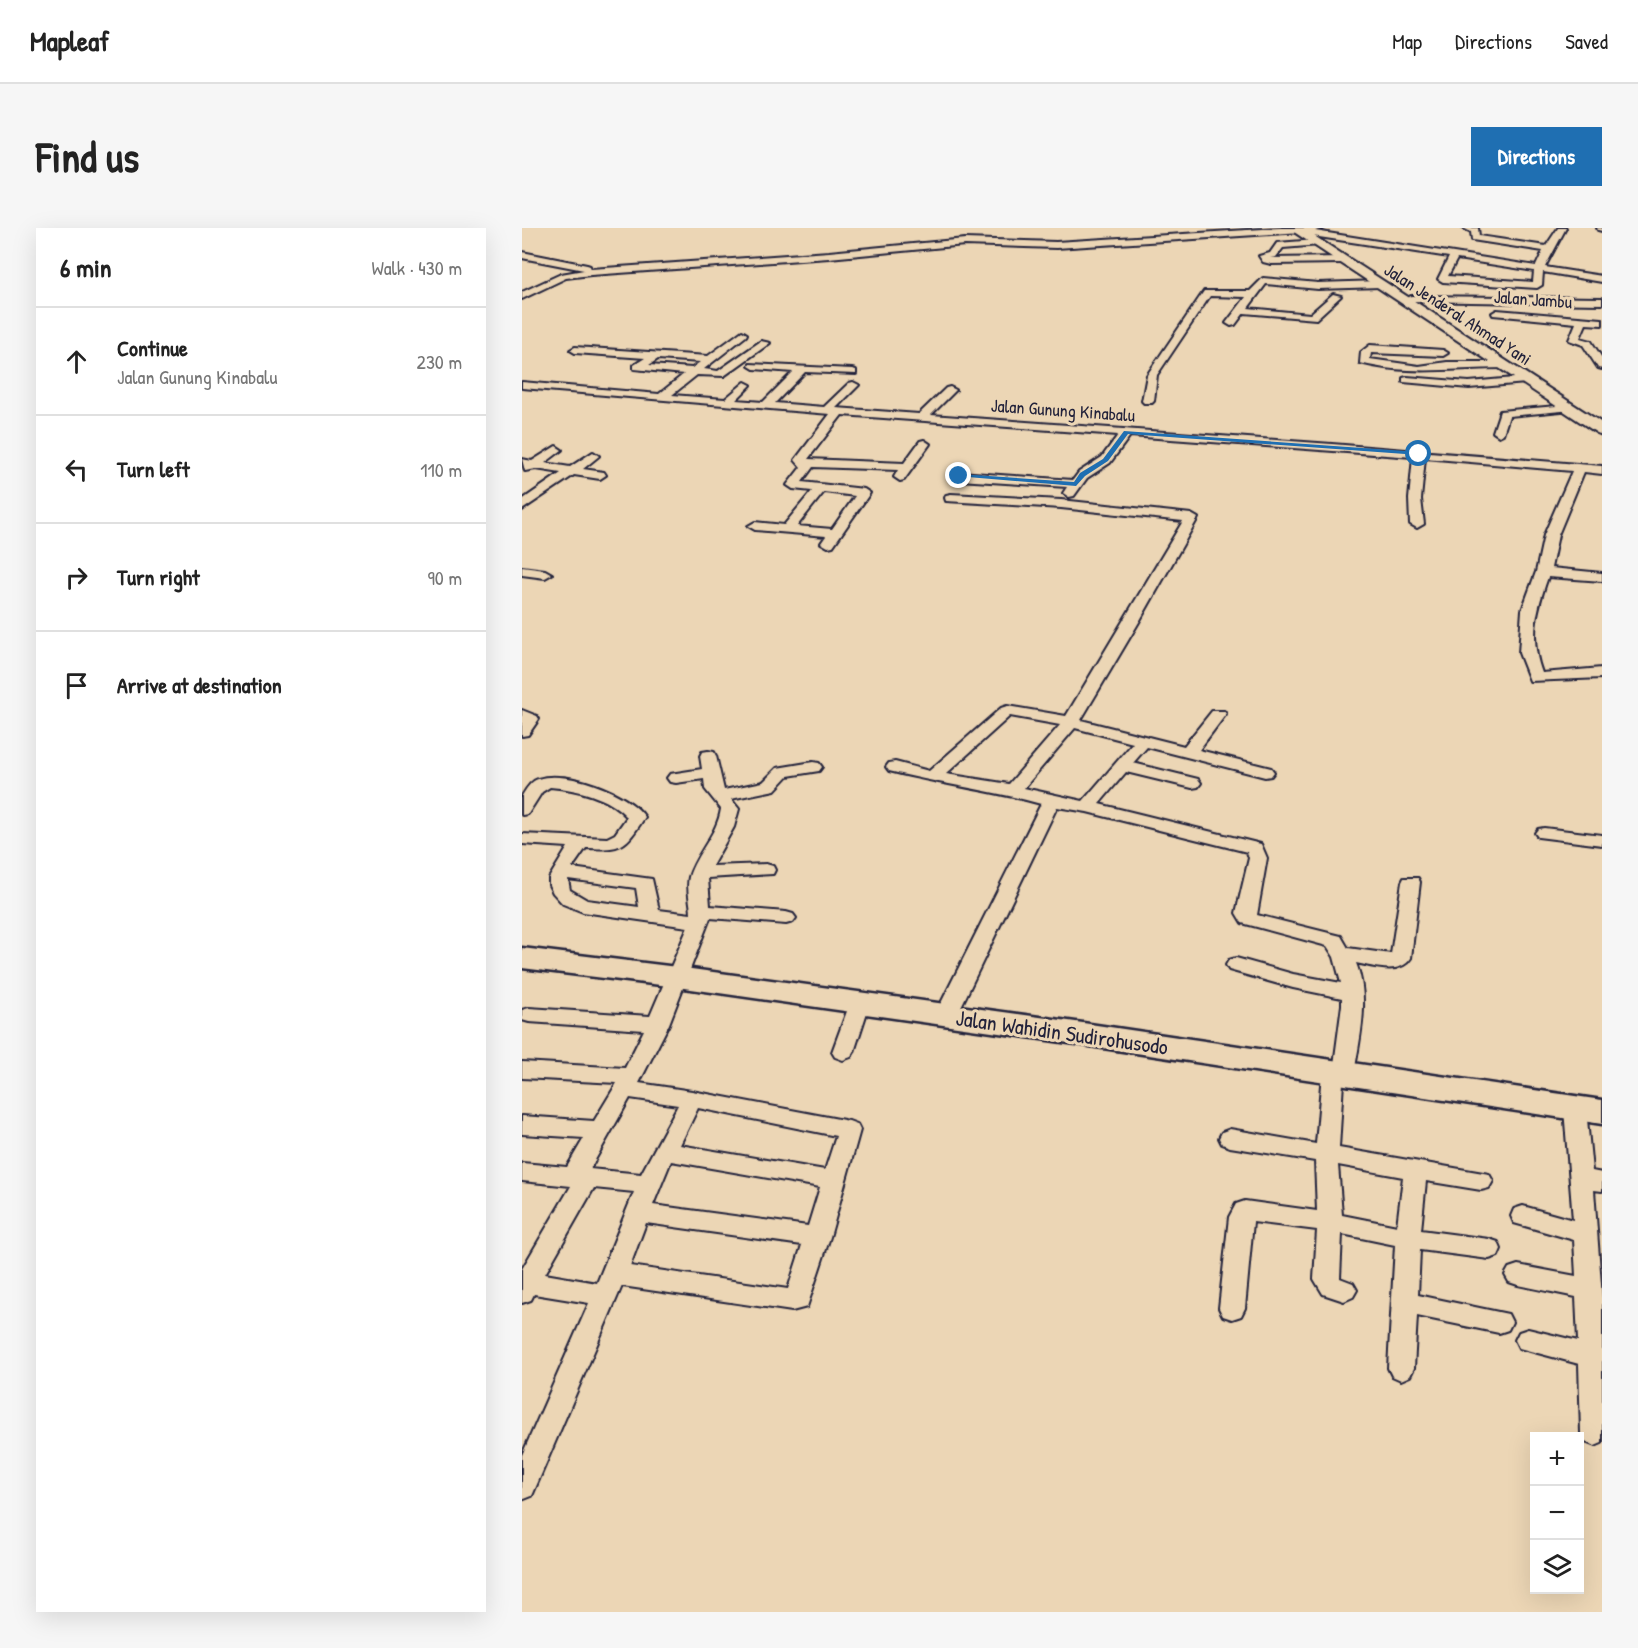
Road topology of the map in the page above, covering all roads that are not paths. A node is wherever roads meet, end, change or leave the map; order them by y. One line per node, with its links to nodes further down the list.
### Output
1 (1216, 228): 4 (street)
2 (1320, 228): 5 (street)
3 (1467, 228): 10 (street)
4 (1166, 230): 6 (street)
5 (1299, 230): 8 (street); 9 (main road, Jalan Jenderal Ahmad Yani); 12 (street); 22 (main road)
6 (1138, 231): 8 (street)
7 (1560, 231): 10 (street)
8 (983, 239): 14 (street)
9 (1317, 243): 13 (main road, Jalan Jenderal Ahmad Yani); 13 (street)
10 (1547, 249): 15 (street)
11 (522, 255): 14 (street)
12 (1454, 256): 15 (street); 15 (street)
13 (1344, 260): 19 (main road, Jalan Jenderal Ahmad Yani)
14 (590, 270): 16 (street); 18 (street); 21 (street)
15 (1538, 270): 17 (street)
16 (613, 278)
17 (1602, 279)
18 (522, 290)
19 (1379, 290): 20 (street); 31 (main road, Jalan Jenderal Ahmad Yani)
20 (1254, 292): 25 (street); 25 (street); 51 (street)
21 (522, 296)
22 (1411, 299): 23 (street); 31 (main road)
23 (1531, 300): 24 (street); 27 (street)
24 (1602, 301)
25 (1241, 310): 30 (street)
26 (1488, 312): 27 (street, Jalan Jambu)
27 (1535, 315): 28 (street, Jalan Jambu)
28 (1582, 320): 29 (street, Jalan Jambu); 40 (street)
29 (1600, 322)
30 (1231, 323)
31 (1458, 332): 41 (main road, Jalan Jenderal Ahmad Yani)
32 (742, 334): 36 (street)
33 (765, 343): 43 (street)
34 (575, 350): 35 (street)
35 (656, 355): 36 (street); 43 (street)
36 (709, 359): 43 (street)
37 (1447, 365): 39 (street); 39 (street); 41 (street)
38 (754, 366): 42 (street)
39 (1396, 366): 45 (street)
40 (1602, 366)
41 (1509, 367): 45 (main road, Jalan Jenderal Ahmad Yani); 57 (main road)
42 (802, 369): 44 (street); 53 (street)
43 (693, 372): 50 (street)
44 (852, 372)
45 (1526, 380): 54 (main road, Jalan Jenderal Ahmad Yani)
46 (745, 385): 52 (street)
47 (853, 385): 55 (street)
48 (522, 386): 50 (street, Jalan Gunung Kinabalu)
49 (950, 390): 56 (street)
50 (661, 398): 52 (street, Jalan Gunung Kinabalu)
51 (1148, 401)
52 (727, 404): 53 (street, Jalan Gunung Kinabalu)
53 (765, 407): 55 (street, Jalan Gunung Kinabalu)
54 (1568, 408): 58 (main road, Jalan Jenderal Ahmad Yani); 59 (street)
55 (832, 412): 56 (street, Jalan Gunung Kinabalu); 65 (street)
56 (921, 418): 60 (street, Jalan Gunung Kinabalu)
57 (1602, 425)
58 (1602, 430)
59 (1499, 432)
60 (1126, 433): 63 (street, Jalan Gunung Kinabalu); 74 (street)
61 (924, 444): 67 (street)
62 (556, 450): 66 (street)
63 (1419, 454): 68 (street, Jalan Gunung Kinabalu); 80 (street)
64 (593, 456): 70 (street)
65 (803, 463): 67 (street); 75 (street)
66 (528, 464): 70 (street); 71 (street)
67 (880, 466): 76 (street)
68 (1580, 468): 69 (street, Jalan Gunung Kinabalu); 84 (street)
69 (1602, 470)
70 (572, 471): 72 (street); 78 (street)
71 (522, 472)
72 (600, 475)
73 (959, 476): 74 (street)
74 (1076, 484): 79 (street)
75 (821, 488): 76 (street); 82 (street)
76 (860, 490): 82 (street)
77 (951, 498): 79 (street)
78 (522, 506)
79 (1059, 510): 90 (street)
80 (1417, 524)
81 (755, 526): 82 (street)
82 (787, 529)
83 (522, 571): 85 (street)
84 (1543, 572): 86 (street); 87 (street)
85 (545, 574)
86 (1602, 577)
87 (1602, 673)
88 (1218, 714): 93 (street)
89 (522, 715): 91 (street)
90 (1071, 722): 92 (street); 98 (street); 102 (street)
91 (522, 731)
92 (1144, 740): 93 (street); 95 (street)
93 (1189, 752): 97 (street)
94 (813, 766): 103 (street)
95 (1123, 766): 100 (street); 105 (street)
96 (895, 767): 98 (street)
97 (1265, 772)
98 (932, 777): 102 (street)
99 (676, 778): 103 (street)
100 (1192, 783)
101 (530, 785): 106 (street); 110 (street)
102 (1013, 790): 104 (street)
103 (719, 796): 113 (street)
104 (1052, 801): 105 (street); 125 (street)
105 (1087, 807): 118 (street)
106 (522, 810)
107 (1544, 833): 109 (street)
108 (522, 839): 110 (street)
109 (1602, 840)
110 (581, 843): 112 (street)
111 (766, 870): 113 (street)
112 (560, 872): 115 (street); 115 (street)
113 (700, 872): 116 (street)
114 (1411, 882): 118 (street)
115 (650, 916): 116 (street)
116 (701, 916): 117 (street); 121 (street)
117 (786, 918)
118 (1343, 954): 122 (street)
119 (522, 958): 121 (highway, Jalan Wahidin Sudirohusodo)
120 (1236, 965): 122 (street)
121 (677, 977): 123 (highway, Jalan Wahidin Sudirohusodo); 126 (street)
122 (1354, 993): 129 (street)
123 (860, 1003): 125 (highway, Jalan Wahidin Sudirohusodo); 127 (street)
124 (529, 1015): 126 (street)
125 (946, 1015): 129 (highway, Jalan Wahidin Sudirohusodo)
126 (658, 1024): 130 (street)
127 (843, 1052)
128 (522, 1070): 130 (street)
129 (1338, 1073): 132 (highway, Jalan Wahidin Sudirohusodo); 137 (street)
130 (628, 1082): 131 (street); 134 (street)
131 (692, 1099): 136 (street); 141 (street)
132 (1589, 1110): 143 (street)
133 (522, 1125): 134 (street)
134 (599, 1130): 140 (street)
135 (1230, 1138): 137 (street)
136 (664, 1151): 141 (street); 144 (street)
137 (1327, 1153): 138 (street); 147 (street)
138 (1415, 1170): 142 (street); 149 (street)
139 (522, 1172): 140 (street)
140 (580, 1178): 144 (street); 154 (street)
141 (835, 1181): 148 (street)
142 (1481, 1181)
143 (1592, 1181): 150 (street)
144 (650, 1184): 145 (street)
145 (638, 1212): 148 (street); 153 (street)
146 (1523, 1216): 150 (street)
147 (1330, 1222): 149 (street); 156 (street); 158 (street)
148 (818, 1237): 153 (street)
149 (1408, 1238): 151 (street); 157 (street)
150 (1592, 1242): 155 (street)
151 (1489, 1249)
152 (1518, 1275): 155 (street)
153 (609, 1285): 154 (street); 164 (street)
154 (525, 1287)
155 (1589, 1289): 162 (street)
156 (1344, 1290)
157 (1404, 1303): 159 (street); 161 (street)
158 (1232, 1308)
159 (1499, 1322)
160 (1528, 1340): 162 (street)
161 (1401, 1368)
162 (1596, 1371): 163 (street)
163 (1595, 1433)
164 (522, 1486)

